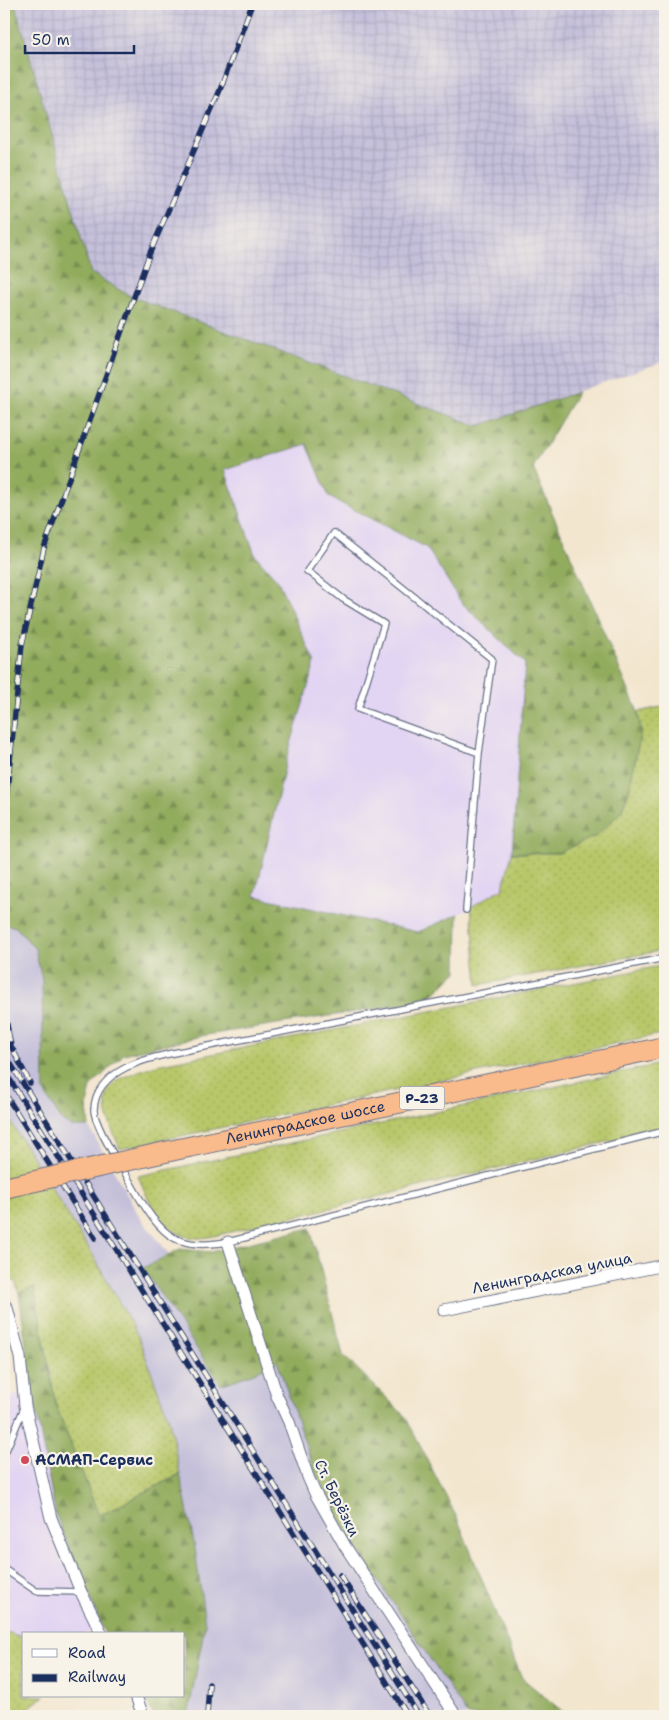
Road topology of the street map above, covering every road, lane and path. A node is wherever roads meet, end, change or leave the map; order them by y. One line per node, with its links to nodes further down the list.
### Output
1 (479, 753): 1 (lane); 2 (lane)
2 (466, 910)
3 (665, 958): 7 (lane)
4 (665, 1047): 6 (highway, Ленинградское шоссе / Р-23, bridge)
5 (665, 1131): 7 (lane)
6 (4, 1188)
7 (228, 1242): 18 (street, Ст. Берёзки)
8 (665, 1266): 10 (street, Ленинградская улица)
9 (4, 1304): 11 (street)
10 (444, 1310)
11 (25, 1406): 12 (lane); 14 (street)
12 (4, 1455)
13 (4, 1569): 14 (lane)
14 (80, 1592): 15 (street)
15 (101, 1632)
16 (137, 1698): 17 (street)
17 (143, 1716)
18 (456, 1716)

